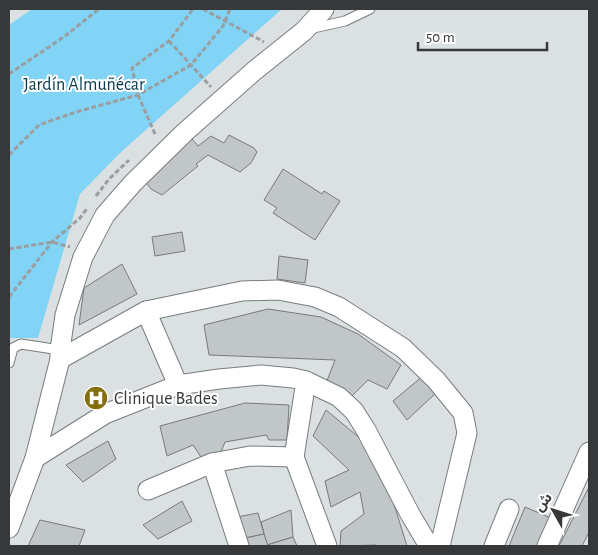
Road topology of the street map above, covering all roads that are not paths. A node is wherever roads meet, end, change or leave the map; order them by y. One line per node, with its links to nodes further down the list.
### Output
1 (324, 9): 3 (street)
2 (370, 9): 3 (lane)
3 (304, 31): 5 (street)
4 (146, 311): 5 (street); 8 (street); 19 (street)
5 (60, 354): 6 (lane); 11 (street)
6 (9, 363)
7 (306, 381): 8 (street); 10 (street); 18 (street)
8 (178, 385): 11 (street)
9 (589, 452): 21 (street)
10 (294, 457): 12 (street); 17 (street)
11 (35, 458): 15 (street)
12 (212, 463): 13 (street); 16 (street)
13 (148, 490)
14 (509, 509): 20 (street)
15 (10, 521)
16 (239, 546)
17 (327, 546)
18 (429, 546)
19 (440, 546)
20 (494, 546)
21 (547, 546)

